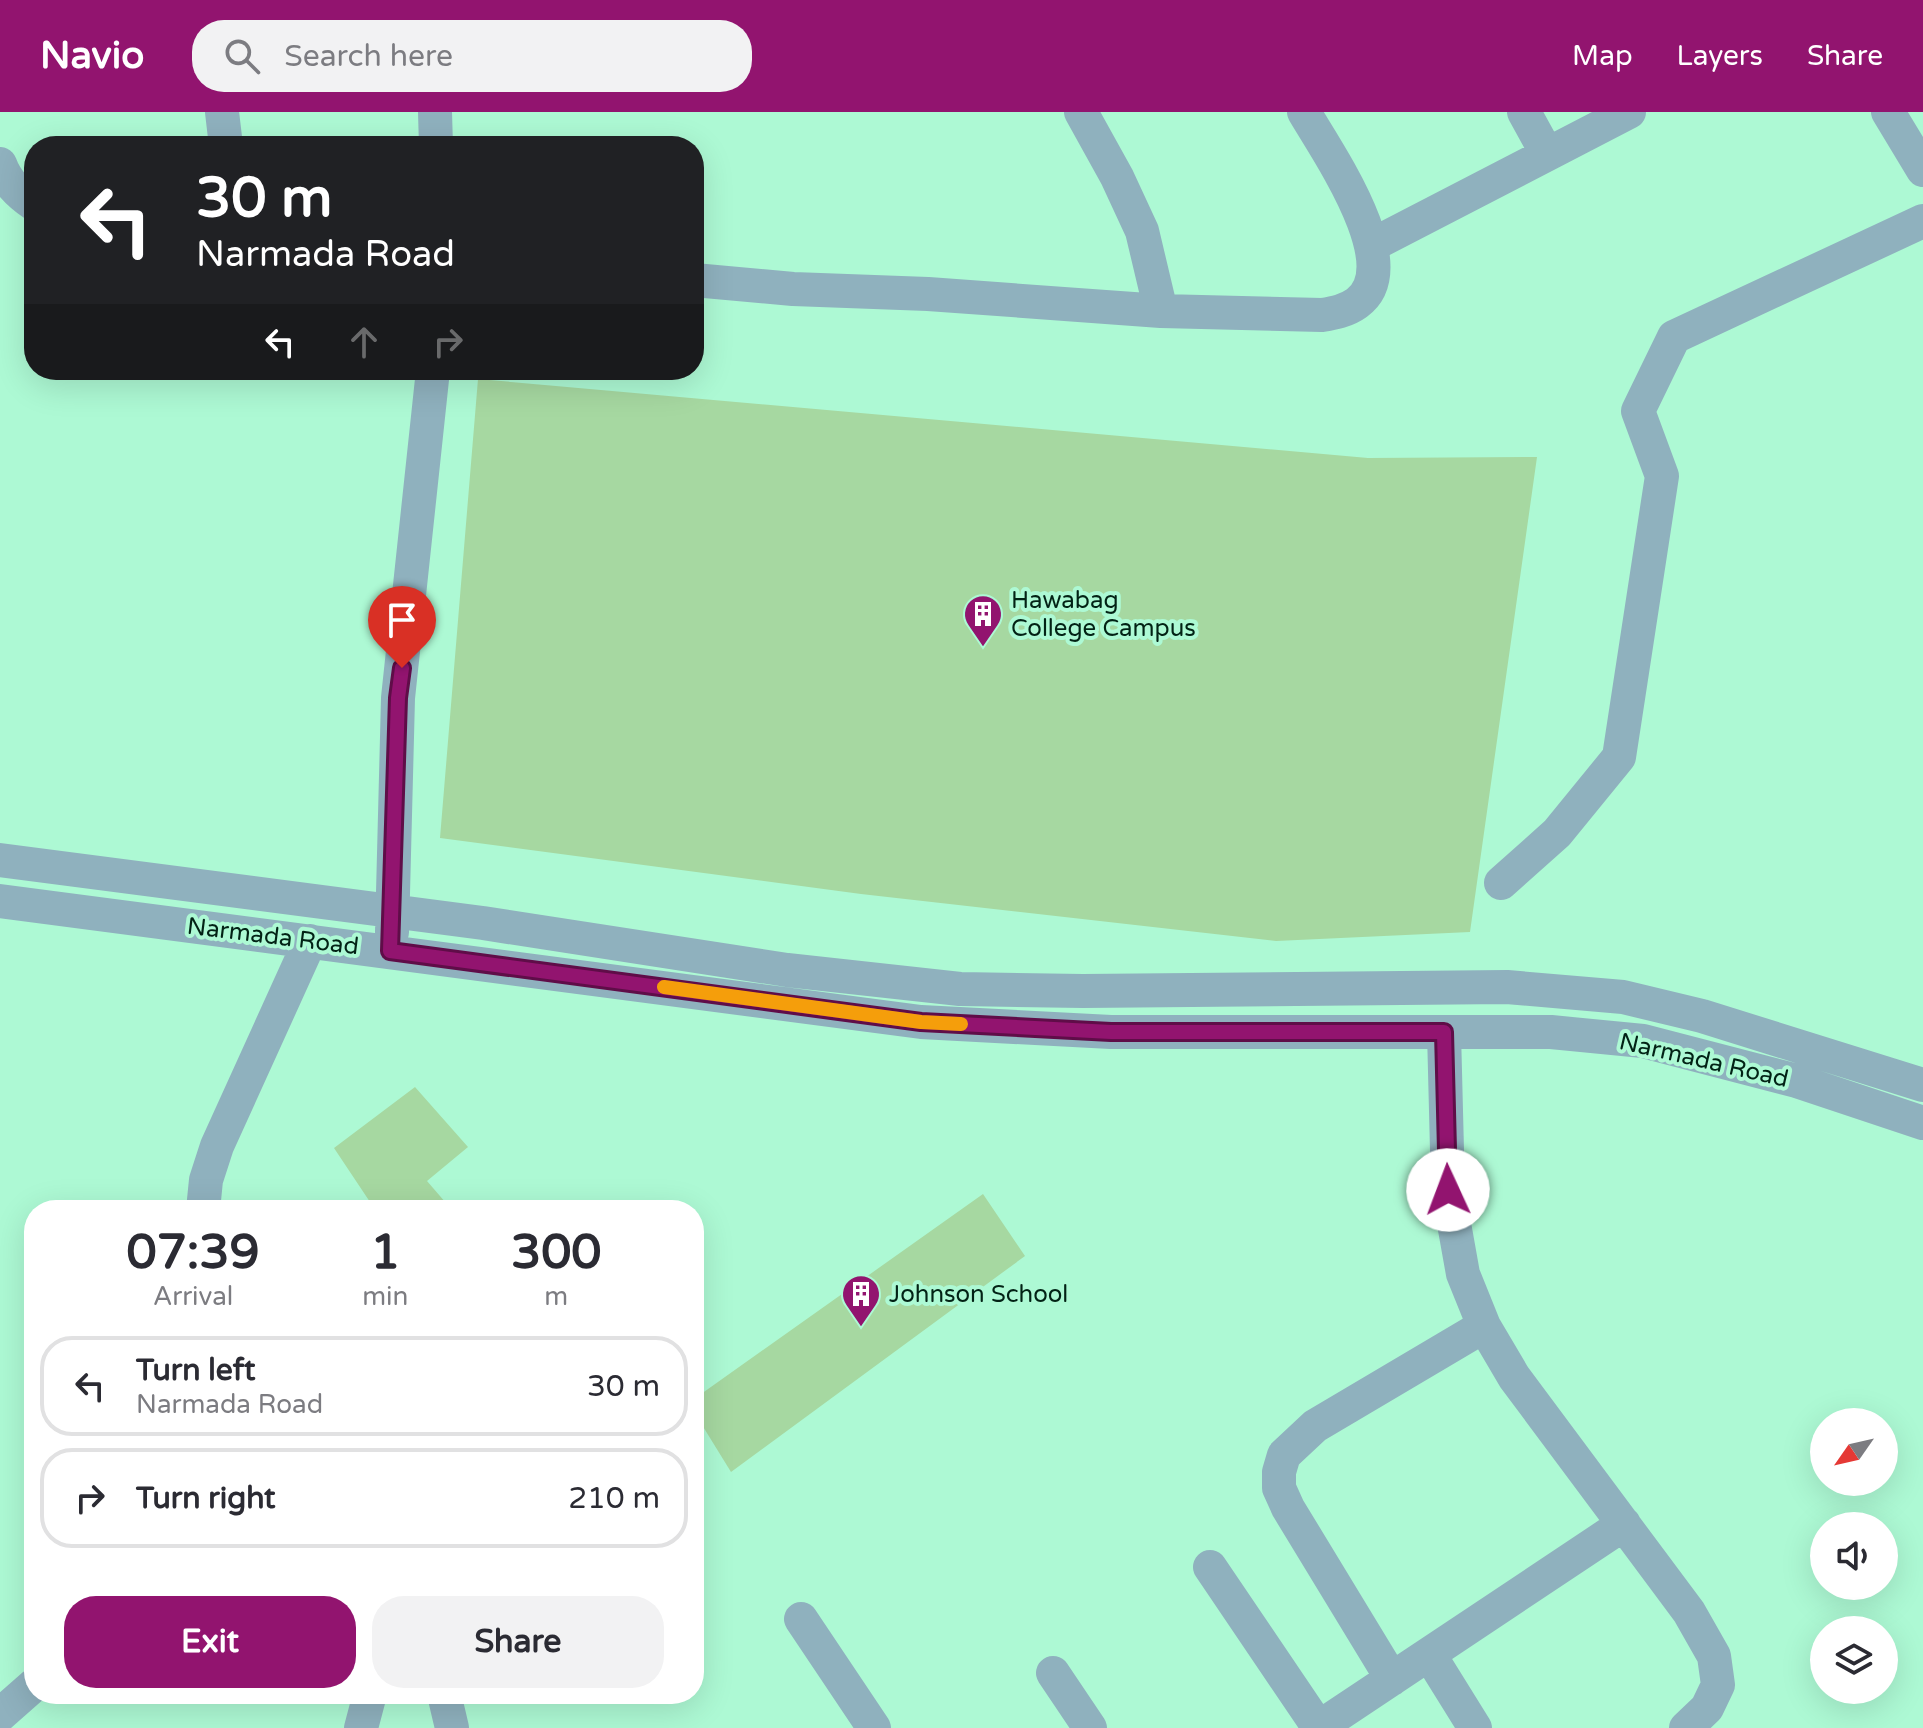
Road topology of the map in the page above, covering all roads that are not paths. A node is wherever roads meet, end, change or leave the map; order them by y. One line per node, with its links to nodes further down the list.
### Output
1 (222, 112): 8 (street)
2 (435, 112): 9 (street)
3 (1081, 112): 17 (street)
4 (1304, 112): 15 (street)
5 (1524, 112): 10 (street)
6 (1629, 112): 10 (street)
7 (1888, 112): 12 (street)
8 (225, 136)
9 (436, 136)
10 (1547, 154): 15 (street)
11 (0, 164): 13 (street)
12 (1923, 170)
13 (24, 197)
14 (1923, 221): 20 (street)
15 (1372, 245): 17 (street)
16 (704, 281): 17 (street)
17 (1161, 311)
18 (432, 380): 22 (street)
19 (0, 860): 22 (street)
20 (1501, 883)
21 (0, 901): 23 (street, Narmada Road)
22 (393, 910): 24 (street); 26 (street)
23 (310, 941): 24 (street, Narmada Road); 28 (street)
24 (390, 951): 25 (street, Narmada Road)
25 (1444, 1032): 27 (street, Narmada Road); 29 (street)
26 (1923, 1085)
27 (1923, 1123)
28 (204, 1200)
29 (1484, 1326): 30 (street); 35 (street)
30 (1624, 1524): 33 (street); 46 (street)
31 (1210, 1567): 44 (street)
32 (801, 1619): 42 (street)
33 (1429, 1654): 35 (street); 45 (street)
34 (1053, 1673): 43 (street)
35 (1392, 1679): 44 (street)
36 (24, 1694): 39 (street)
37 (367, 1704): 40 (street)
38 (446, 1704): 41 (street)
39 (0, 1715)
40 (361, 1728)
41 (452, 1728)
42 (874, 1728)
43 (1090, 1728)
44 (1318, 1728)
45 (1475, 1728)
46 (1686, 1728)

